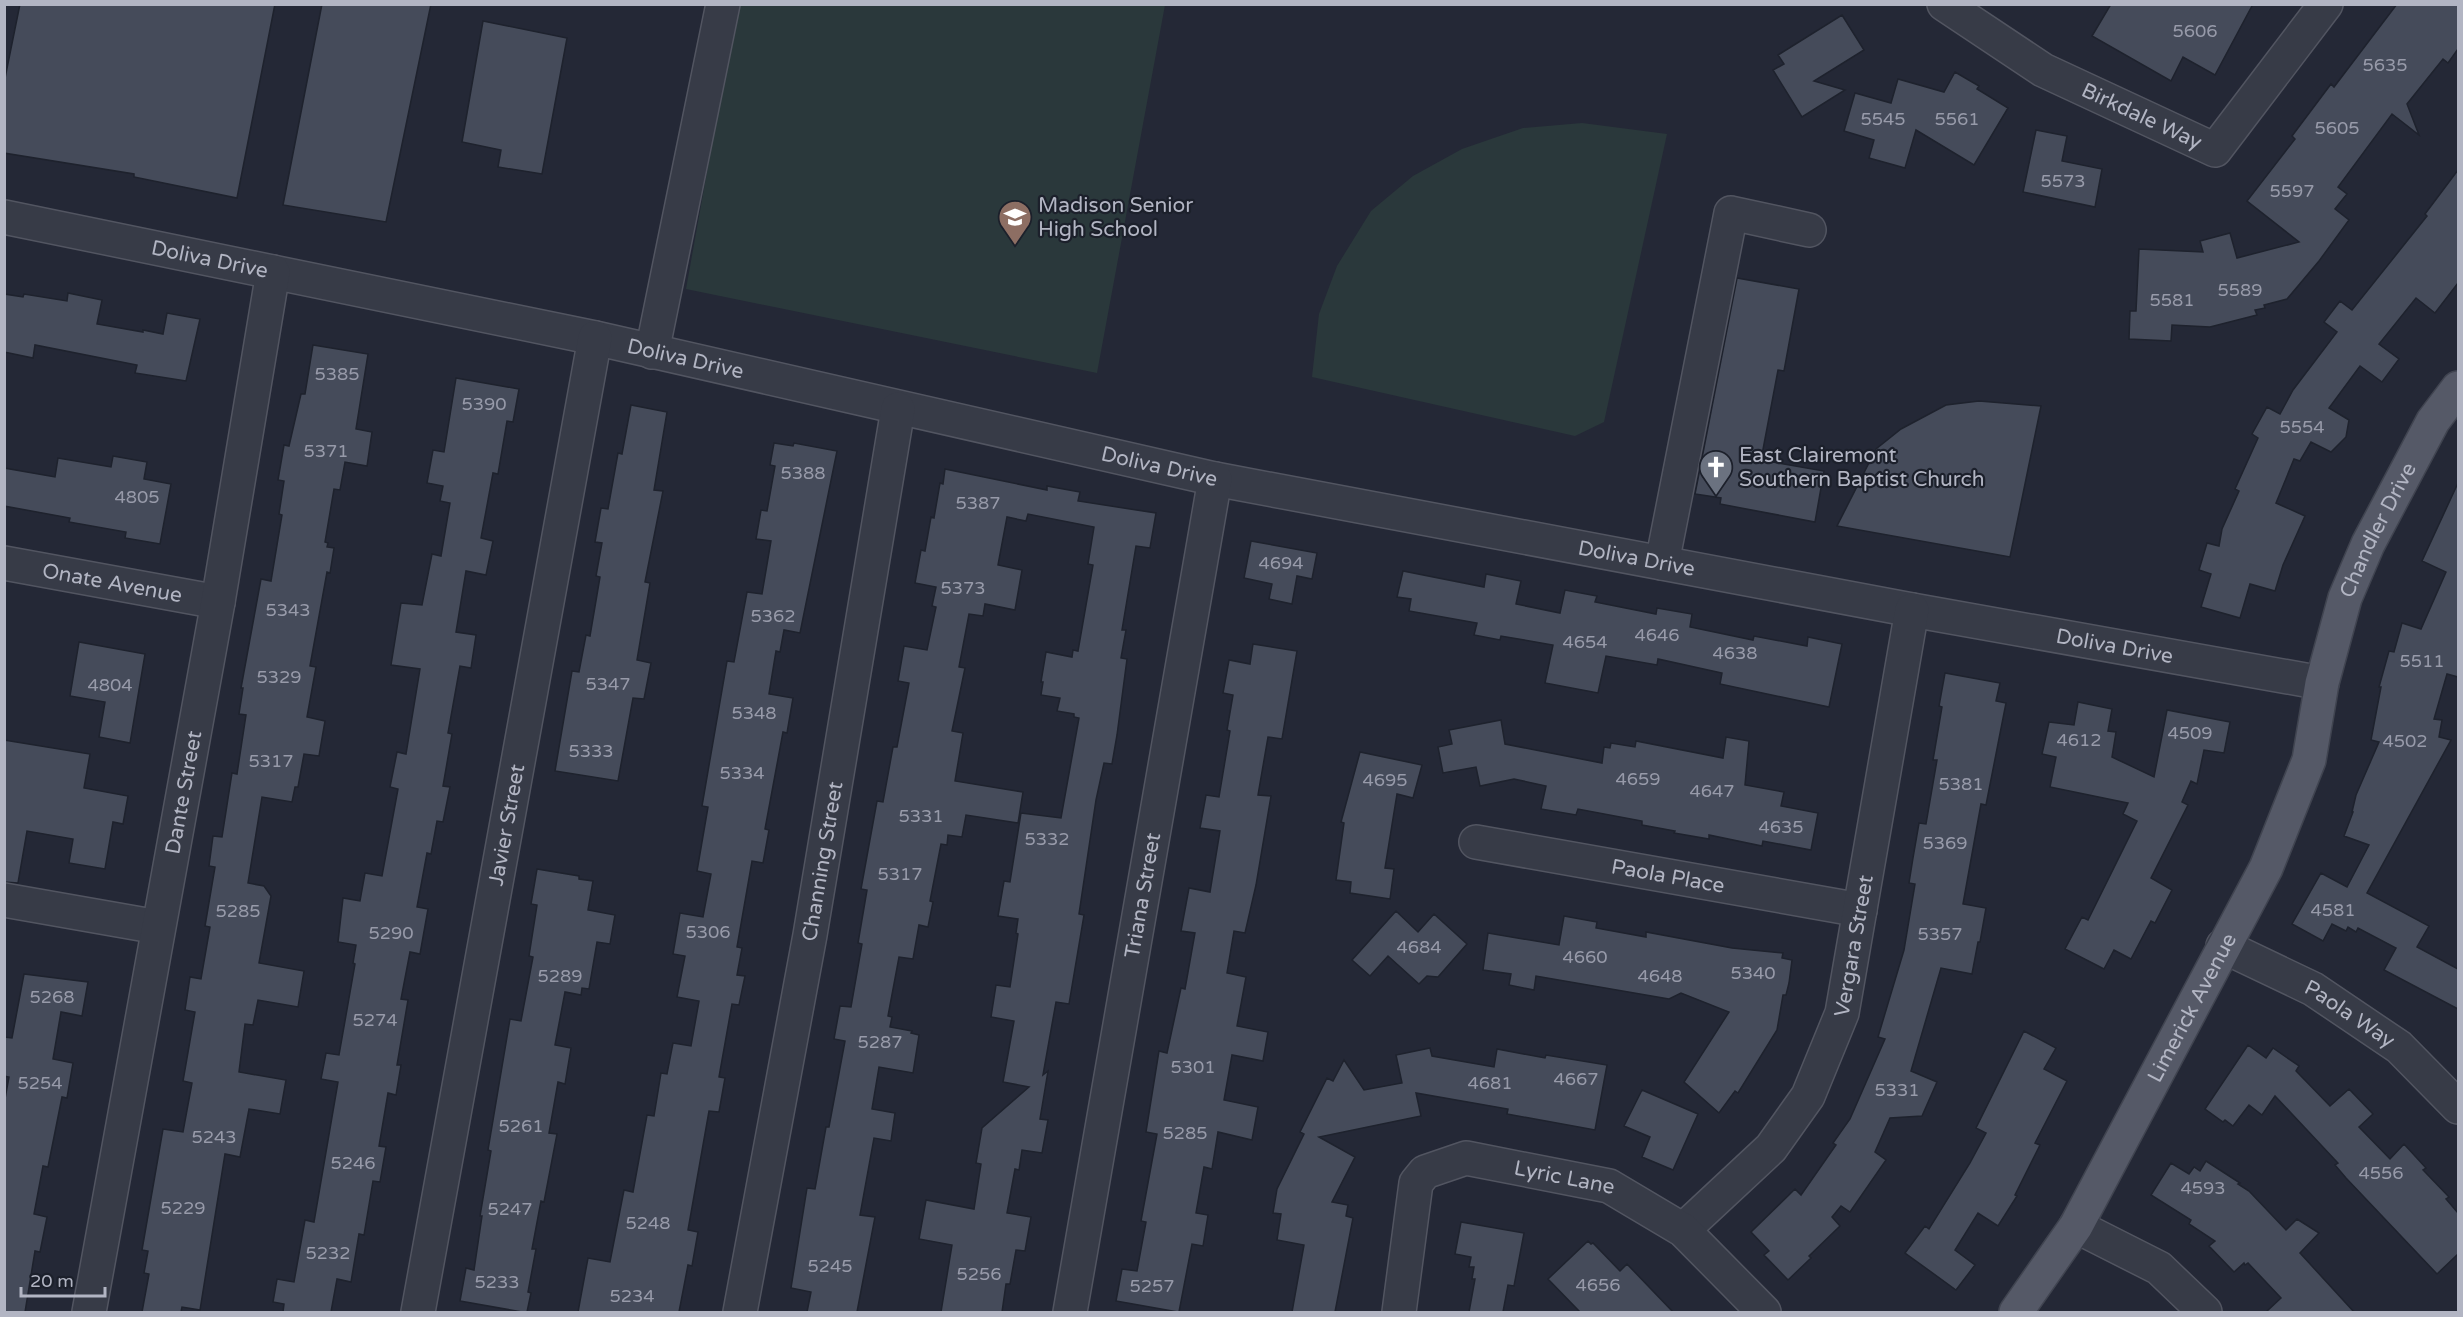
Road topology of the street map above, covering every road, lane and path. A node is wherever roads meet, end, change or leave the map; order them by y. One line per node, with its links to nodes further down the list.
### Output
1 (723, 4): 8 (street)
2 (1944, 4): 3 (street, Birkdale Way)
3 (2326, 4)
4 (4, 217): 6 (street, Doliva Drive)
5 (1809, 230): 13 (street)
6 (273, 272): 7 (street, Doliva Drive); 14 (street, Dante Street)
7 (595, 339): 8 (street, Doliva Drive); 26 (street, Javier Street)
8 (652, 352): 10 (street, Doliva Drive)
9 (2458, 388): 16 (main road, Chandler Drive)
10 (898, 409): 11 (street, Doliva Drive); 27 (street, Channing Street)
11 (1215, 479): 13 (street, Doliva Drive); 28 (street, Triana Street)
12 (4, 563): 14 (street, Onate Avenue)
13 (1662, 563): 15 (street, Doliva Drive)
14 (218, 602): 20 (street, Dante Street)
15 (1912, 610): 16 (street, Doliva Drive); 19 (street, Vergara Street)
16 (2322, 682): 21 (main road, Limerick Avenue)
17 (1476, 842): 19 (street, Paola Place)
18 (4, 900): 20 (street)
19 (1860, 910): 24 (street, Vergara Street)
20 (158, 927): 25 (street, Dante Street)
21 (2223, 946): 22 (street, Paola Way); 23 (main road, Limerick Avenue)
22 (2458, 1107)
23 (2076, 1226): 31 (main road, Limerick Avenue); 32 (street)
24 (1683, 1230): 29 (street, Lyric Lane); 30 (street, Lyric Lane)
25 (89, 1312)
26 (418, 1312)
27 (740, 1312)
28 (1070, 1312)
29 (1399, 1312)
30 (1764, 1312)
31 (2016, 1312)
32 (2205, 1312)

